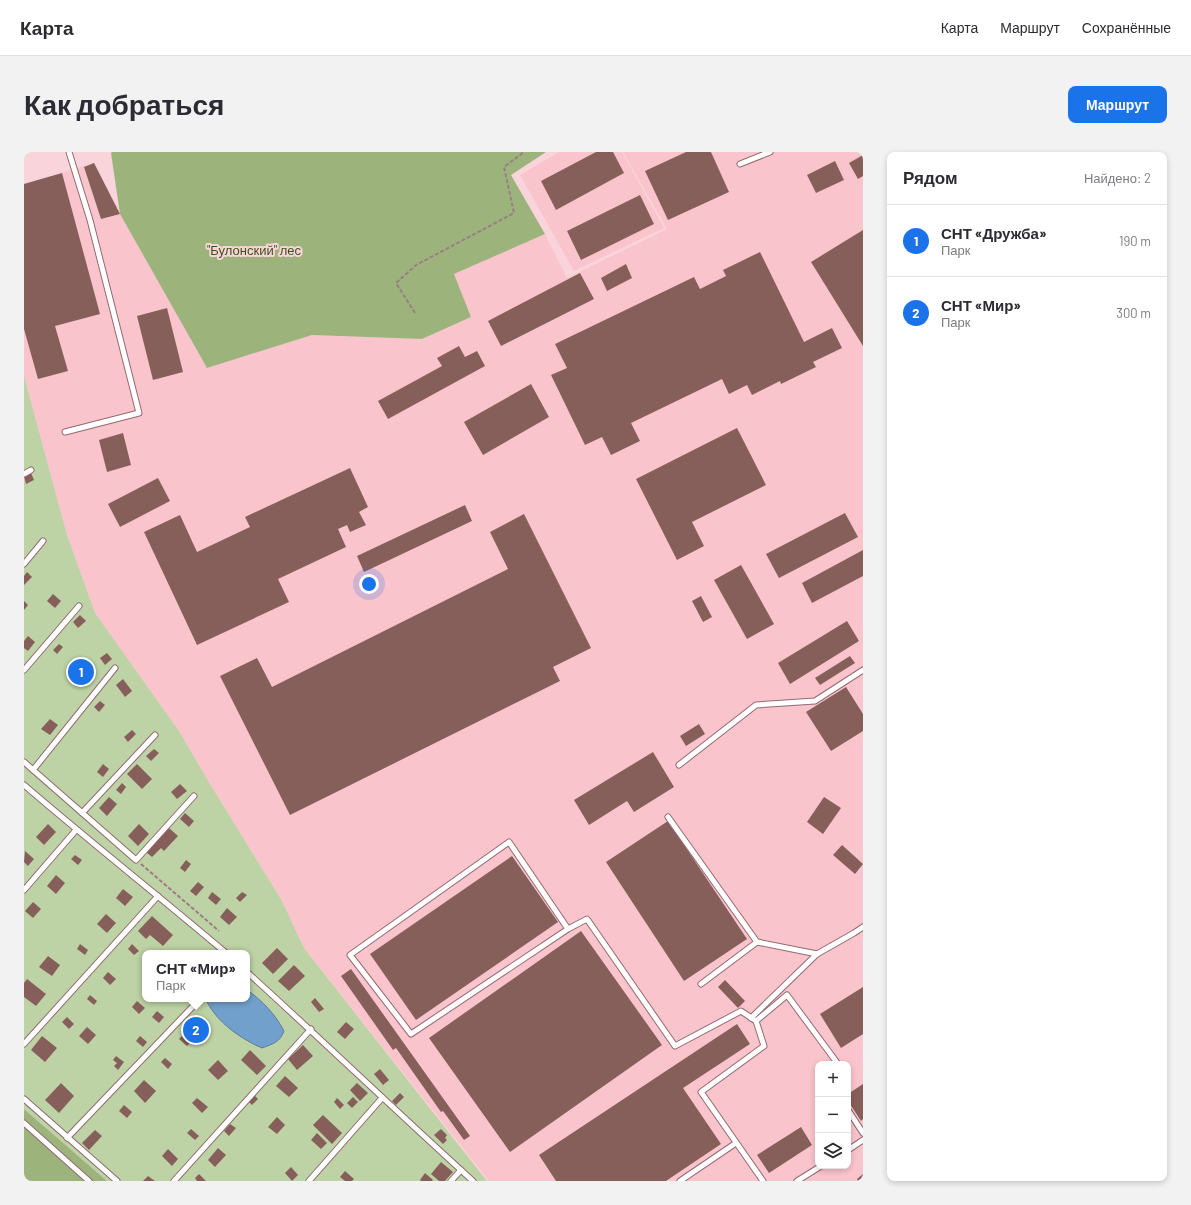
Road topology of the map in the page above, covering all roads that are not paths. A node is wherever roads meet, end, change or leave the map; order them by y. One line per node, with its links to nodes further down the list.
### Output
1 (69, 152): 4 (lane)
2 (770, 152): 3 (lane)
3 (740, 164)
4 (65, 432)
5 (31, 470): 6 (lane)
6 (24, 474)
7 (44, 541): 8 (lane)
8 (24, 564)
9 (79, 606): 11 (lane)
10 (115, 668): 16 (lane)
11 (24, 670)
12 (863, 670): 15 (lane)
13 (155, 735): 19 (lane)
14 (24, 762): 16 (lane)
15 (680, 765)
16 (33, 770): 19 (lane)
17 (24, 784): 21 (lane)
18 (194, 796): 19 (lane)
19 (82, 813)
20 (668, 817): 26 (lane)
21 (76, 830): 22 (lane); 23 (lane)
22 (24, 890)
23 (158, 896): 27 (lane); 34 (lane)
24 (863, 927): 28 (lane)
25 (568, 929): 25 (lane); 32 (lane)
26 (757, 942): 28 (lane); 30 (lane)
27 (222, 950)
28 (817, 954): 32 (lane)
29 (250, 975): 33 (lane)
30 (702, 984)
31 (197, 1002): 41 (lane)
32 (753, 1020): 35 (lane); 43 (lane)
33 (311, 1030): 36 (lane); 49 (lane)
34 (24, 1044)
35 (836, 1061)
36 (382, 1098): 46 (lane); 50 (lane)
37 (24, 1099): 41 (lane)
38 (851, 1115): 40 (lane)
39 (24, 1123): 47 (lane)
40 (863, 1133)
41 (67, 1138): 48 (lane)
42 (863, 1140): 44 (lane)
43 (736, 1143): 53 (lane); 54 (lane)
44 (851, 1148)
45 (816, 1169): 55 (lane)
46 (460, 1170): 51 (lane); 52 (lane)
47 (89, 1181)
48 (117, 1181)
49 (174, 1181)
50 (309, 1181)
51 (451, 1181)
52 (473, 1181)
53 (680, 1181)
54 (763, 1181)
55 (797, 1181)

